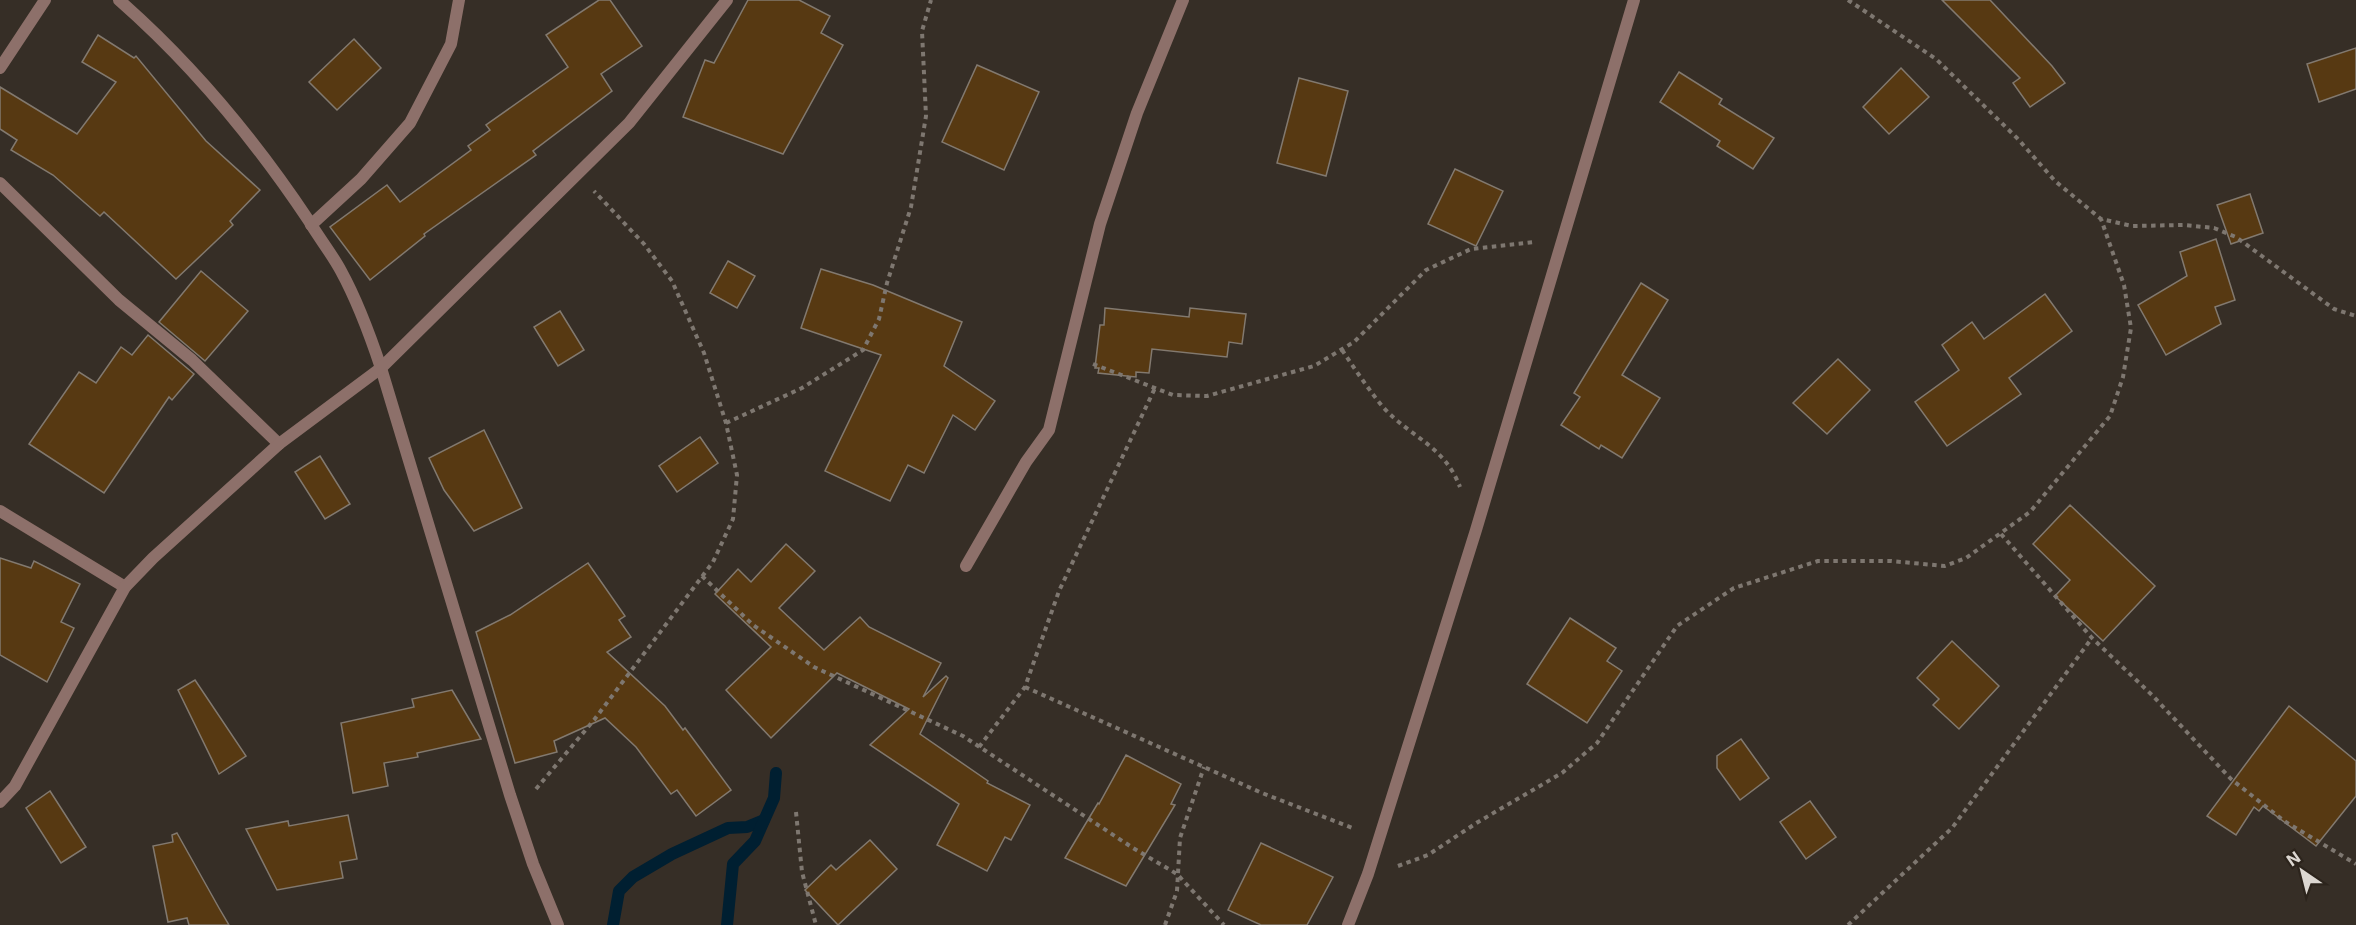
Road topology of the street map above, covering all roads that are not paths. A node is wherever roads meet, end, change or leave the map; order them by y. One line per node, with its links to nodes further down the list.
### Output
1 (45, 0): 7 (street)
2 (119, 0): 9 (street)
3 (459, 0): 9 (street)
4 (727, 0): 10 (street)
5 (1182, 0): 13 (street)
6 (1634, 0): 17 (street)
7 (0, 68)
8 (0, 183): 11 (street)
9 (311, 225): 10 (street)
10 (381, 368): 11 (street); 16 (street)
11 (279, 444): 14 (street)
12 (0, 511): 14 (street)
13 (966, 566)
14 (125, 587): 15 (street)
15 (0, 801)
16 (558, 925)
17 (1348, 925)

